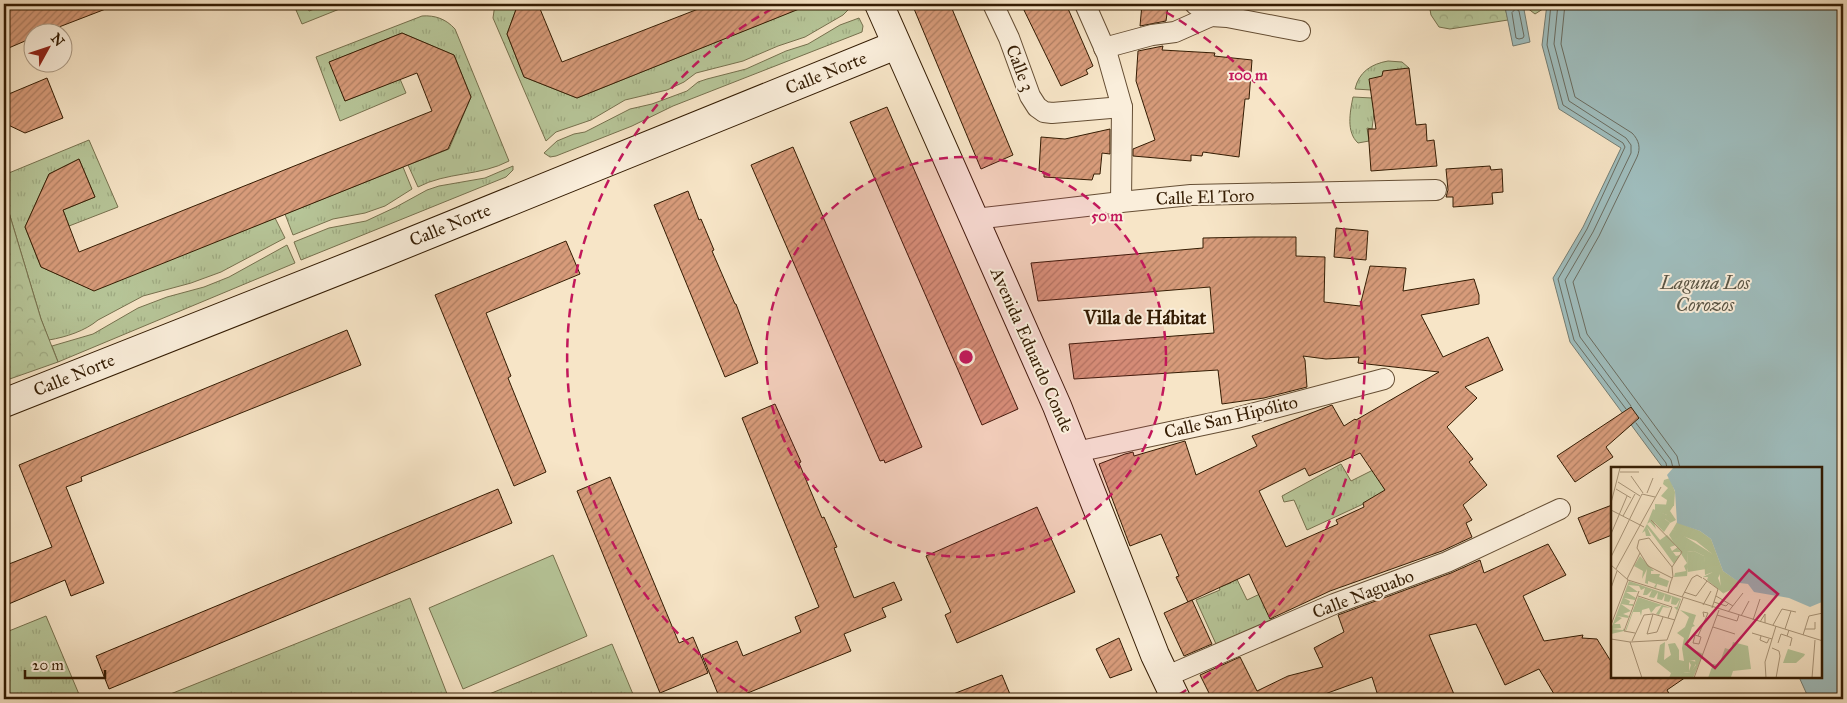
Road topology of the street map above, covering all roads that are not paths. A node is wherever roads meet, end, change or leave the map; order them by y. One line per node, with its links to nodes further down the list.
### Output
1 (878, 4): 7 (street, Avenida Eduardo Conde)
2 (993, 4): 9 (street, Calle 3)
3 (1086, 4): 8 (street)
4 (1195, 4): 5 (street)
5 (1211, 16): 6 (street); 8 (street)
6 (1300, 31)
7 (896, 45): 12 (street, Avenida Eduardo Conde); 14 (street, Calle Norte)
8 (1104, 48): 9 (street)
9 (1122, 107): 11 (street)
10 (1436, 190): 11 (street, Calle El Toro)
11 (1121, 202): 12 (street, Calle El Toro)
12 (975, 219): 15 (street, Avenida Eduardo Conde)
13 (1384, 379): 15 (street, Calle San Hipólito)
14 (4, 403)
15 (1076, 452): 17 (street, Avenida Eduardo Conde)
16 (1560, 509): 17 (street, Calle Naguabo)
17 (1171, 688)

